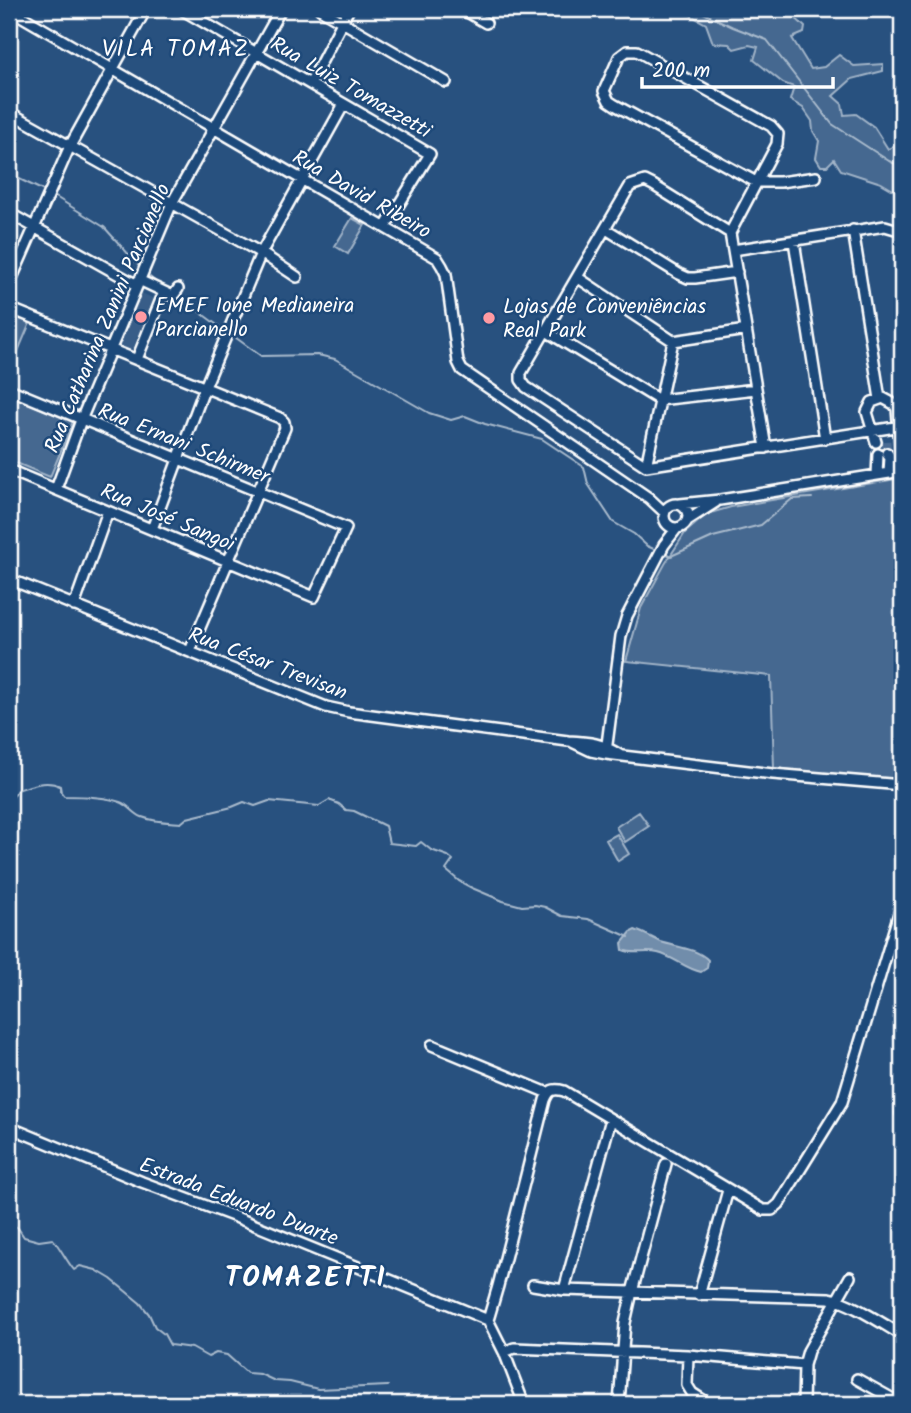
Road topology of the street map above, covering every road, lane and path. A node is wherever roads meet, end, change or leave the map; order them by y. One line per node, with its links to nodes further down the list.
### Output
1 (9, 9): 11 (street, Rua David Ribeiro)
2 (146, 9): 11 (street)
3 (181, 9): 10 (street, Rua Luiz Tomazzetti)
4 (281, 9): 10 (street, Rua Catharina Zanini Parcianello)
5 (320, 9): 8 (street)
6 (349, 9): 8 (street)
7 (461, 9): 9 (street)
8 (342, 22): 12 (street); 13 (street)
9 (486, 23)
10 (257, 53): 13 (street, Rua Luiz Tomazzetti); 16 (street, Rua Catharina Zanini Parcianello)
11 (112, 69): 16 (street, Rua David Ribeiro); 17 (street)
12 (446, 82)
13 (310, 84): 14 (street, Rua Luiz Tomazzetti)
14 (344, 104): 20 (street); 26 (street, Rua Luiz Tomazzetti)
15 (9, 112): 17 (street)
16 (214, 128): 20 (street, Rua David Ribeiro); 23 (street, Rua Catharina Zanini Parcianello)
17 (70, 146): 23 (street); 25 (street)
18 (767, 162): 21 (street); 21 (street); 22 (street)
19 (816, 177): 22 (street)
20 (301, 179): 26 (street, Rua David Ribeiro); 33 (street)
21 (756, 182): 22 (street); 30 (street)
22 (780, 182)
23 (172, 203): 33 (street); 37 (street, Rua Catharina Zanini Parcianello)
24 (9, 213): 25 (street)
25 (33, 227): 37 (street); 38 (street)
26 (385, 227): 69 (street, Rua David Ribeiro)
27 (606, 229): 30 (street); 34 (street); 36 (street)
28 (853, 230): 29 (street); 31 (street); 50 (street)
29 (902, 231)
30 (730, 233): 32 (street)
31 (794, 241): 32 (street); 55 (street)
32 (733, 250): 34 (street)
33 (261, 253): 35 (street); 47 (street)
34 (737, 272): 42 (street)
35 (297, 276)
36 (577, 277): 43 (street); 44 (street)
37 (138, 282): 40 (street); 45 (street, Rua Catharina Zanini Parcianello)
38 (9, 285)
39 (178, 289): 40 (street)
40 (164, 292): 46 (street)
41 (9, 308): 45 (street)
42 (746, 330): 44 (street); 49 (street)
43 (546, 331): 51 (street); 60 (street)
44 (673, 341): 51 (street)
45 (111, 349): 46 (street); 52 (street, Rua Catharina Zanini Parcianello)
46 (136, 359): 47 (street)
47 (205, 387): 59 (street); 66 (street)
48 (9, 389): 52 (street, Rua Ernani Schirmer)
49 (756, 389): 51 (street); 58 (street)
50 (880, 399): 53 (street); 54 (street)
51 (659, 400): 60 (street)
52 (81, 420): 59 (street, Rua Ernani Schirmer); 65 (street, Rua Catharina Zanini Parcianello)
53 (894, 428): 54 (street); 56 (street); 62 (street)
54 (872, 431): 55 (street); 57 (street)
55 (825, 439): 58 (street)
56 (888, 441)
57 (876, 442)
58 (766, 448): 60 (street)
59 (178, 459): 66 (street, Rua Ernani Schirmer); 72 (street)
60 (646, 466)
61 (9, 470): 65 (street, Rua José Sangoi)
62 (902, 470): 63 (street)
63 (889, 473): 64 (street); 64 (street)
64 (877, 475): 67 (street)
65 (56, 489): 68 (street, Rua José Sangoi)
66 (258, 492): 74 (street); 76 (street, Rua Ernani Schirmer)
67 (720, 500): 69 (street); 70 (street)
68 (108, 511): 72 (street, Rua José Sangoi); 77 (street)
69 (670, 511): 70 (street); 71 (street, Rua David Ribeiro); 73 (street)
70 (688, 520): 71 (street)
71 (677, 528): 73 (street)
72 (152, 529): 74 (street, Rua José Sangoi)
73 (664, 545): 79 (street)
74 (228, 561): 76 (street, Rua José Sangoi); 78 (street)
75 (9, 579): 77 (street, Rua César Trevisan)
76 (314, 597)
77 (74, 606): 78 (street, Rua César Trevisan)
78 (190, 651): 79 (street, Rua César Trevisan)
79 (606, 751): 80 (street, Rua César Trevisan)
80 (902, 785)
81 (902, 903): 87 (street)
82 (432, 1045): 83 (street)
83 (548, 1093): 84 (street); 94 (street)
84 (611, 1119): 87 (street); 90 (street)
85 (9, 1127): 94 (street, Estrada Eduardo Duarte)
86 (666, 1164): 91 (street)
87 (729, 1190): 92 (street)
88 (849, 1277): 93 (street)
89 (533, 1285): 90 (street)
90 (564, 1290): 91 (street)
91 (632, 1292): 92 (street); 97 (street)
92 (699, 1295): 93 (street)
93 (838, 1300): 95 (street); 99 (street)
94 (488, 1320): 96 (street)
95 (902, 1335)
96 (504, 1352): 97 (street); 101 (street)
97 (622, 1352): 98 (street); 102 (street)
98 (688, 1355): 99 (street); 103 (street)
99 (804, 1365): 104 (street)
100 (857, 1379): 105 (street)
101 (524, 1404)
102 (619, 1404)
103 (709, 1404)
104 (803, 1404)
105 (902, 1404)

